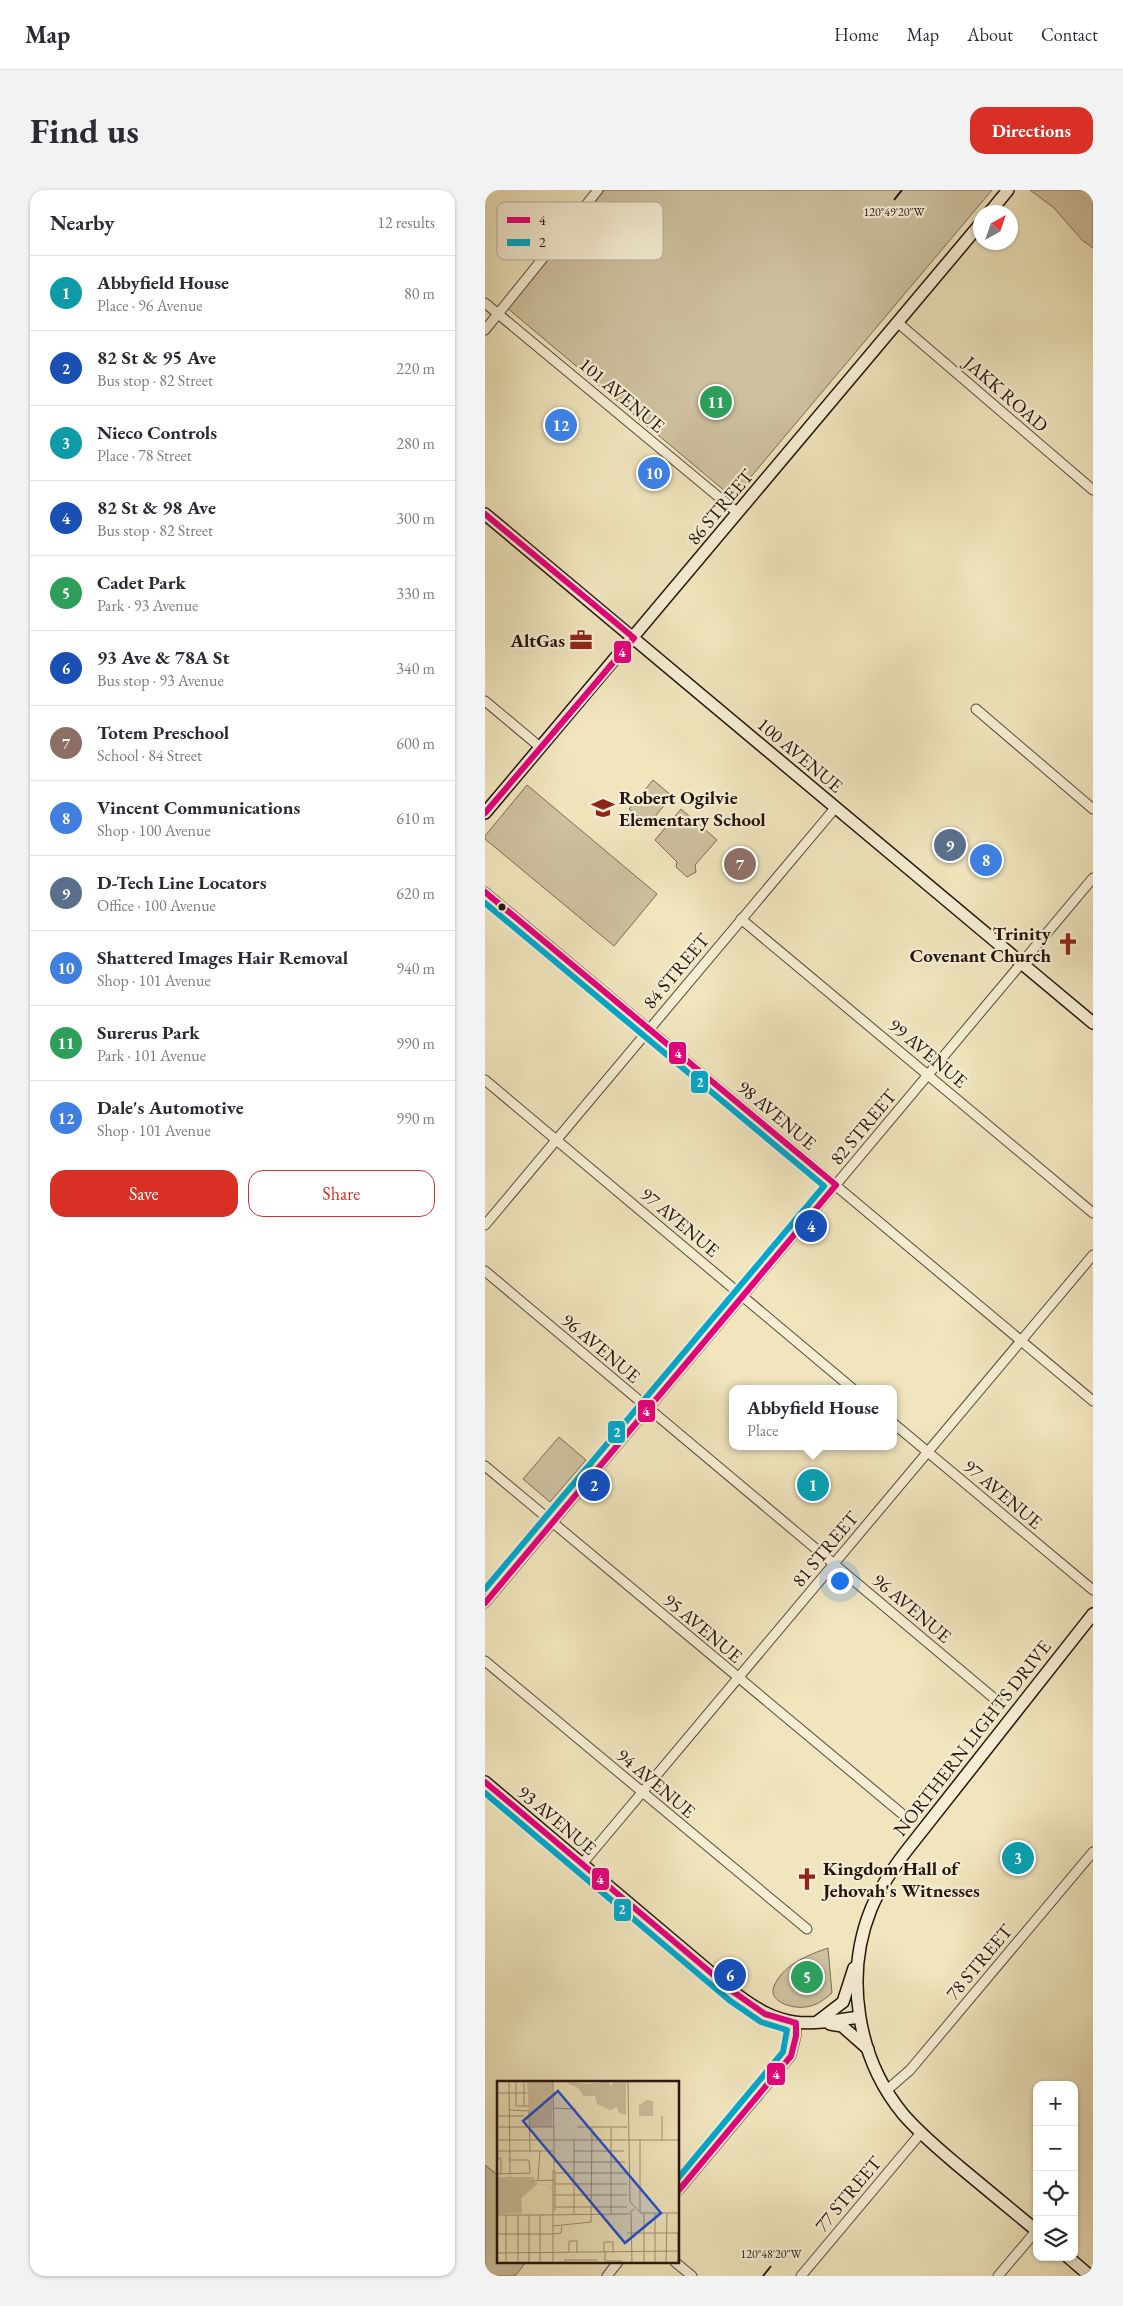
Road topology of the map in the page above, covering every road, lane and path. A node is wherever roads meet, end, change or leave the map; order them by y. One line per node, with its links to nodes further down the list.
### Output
1 (598, 190): 3 (street)
2 (1009, 190): 4 (main road)
3 (588, 202)
4 (995, 205)
5 (973, 232): 9 (main road, 86 STREET)
6 (542, 260): 8 (street)
7 (485, 303): 8 (street, 101 AVENUE)
8 (499, 314): 10 (street); 12 (street, 101 AVENUE)
9 (897, 322): 11 (street, JAKK ROAD); 12 (main road, 86 STREET)
10 (485, 330)
11 (1093, 490)
12 (738, 513): 14 (main road, 86 STREET)
13 (485, 514): 14 (main road, 100 AVENUE)
14 (634, 638): 17 (main road, 86 STREET); 18 (main road, 100 AVENUE)
15 (485, 701): 17 (street)
16 (976, 709): 19 (street)
17 (540, 747): 20 (main road, 86 STREET)
18 (836, 807): 23 (street, 84 STREET); 24 (main road, 100 AVENUE)
19 (1093, 809)
20 (485, 813)
21 (1093, 878): 24 (street, 82 STREET)
22 (485, 892): 26 (street, 98 AVENUE)
23 (741, 918): 26 (street, 84 STREET); 27 (street, 99 AVENUE)
24 (1022, 963): 25 (main road, 100 AVENUE); 27 (street, 82 STREET)
25 (1093, 1023)
26 (649, 1028): 29 (street, 84 STREET); 30 (street, 98 AVENUE)
27 (928, 1074): 30 (street, 82 STREET); 31 (street, 99 AVENUE)
28 (485, 1080): 29 (street, 97 AVENUE)
29 (556, 1139): 32 (street, 84 STREET); 35 (street, 97 AVENUE)
30 (836, 1185): 35 (street, 82 STREET); 36 (street, 98 AVENUE)
31 (1093, 1213)
32 (485, 1225)
33 (1093, 1255): 36 (street, 81 STREET)
34 (485, 1271): 39 (street, 96 AVENUE)
35 (743, 1296): 37 (street, 97 AVENUE); 39 (street, 82 STREET)
36 (1021, 1340): 38 (street, 98 AVENUE); 41 (street, 81 STREET)
37 (848, 1385)
38 (1093, 1401)
39 (648, 1408): 43 (street, 82 STREET); 44 (street, 96 AVENUE)
40 (897, 1426): 41 (street, 97 AVENUE)
41 (928, 1452): 44 (street, 81 STREET); 45 (street, 97 AVENUE)
42 (485, 1466): 43 (street, 95 AVENUE)
43 (552, 1523): 46 (street, 82 STREET); 49 (street, 95 AVENUE)
44 (834, 1564): 49 (street, 81 STREET); 50 (street, 96 AVENUE)
45 (1093, 1590)
46 (485, 1603)
47 (1093, 1614): 57 (main road, NORTHERN LIGHTS DRIVE)
48 (485, 1661): 52 (street, 94 AVENUE)
49 (738, 1678): 52 (street, 81 STREET); 53 (street, 95 AVENUE)
50 (996, 1700)
51 (485, 1782): 55 (main road, 93 AVENUE)
52 (642, 1792): 55 (street, 81 STREET); 56 (street, 94 AVENUE)
53 (901, 1813)
54 (1093, 1852): 62 (street, 78 STREET)
55 (583, 1864): 59 (main road, 93 AVENUE)
56 (807, 1929)
57 (861, 1945): 58 (main road, NORTHERN LIGHTS DRIVE); 60 (main road)
58 (859, 2017): 60 (main road, 93 AVENUE); 61 (main road, NORTHERN LIGHTS DRIVE)
59 (796, 2023): 60 (main road, 93 AVENUE); 64 (street)
60 (816, 2023): 61 (main road)
61 (868, 2049): 62 (main road, NORTHERN LIGHTS DRIVE)
62 (887, 2090): 63 (main road, NORTHERN LIGHTS DRIVE)
63 (921, 2133): 65 (main road, NORTHERN LIGHTS DRIVE); 72 (street, 77 STREET)
64 (680, 2189)
65 (1033, 2228)
66 (1033, 2235): 73 (street)
67 (1073, 2261): 74 (main road)
68 (616, 2264): 70 (street)
69 (677, 2264): 71 (street)
70 (607, 2276)
71 (692, 2276)
72 (801, 2276)
73 (998, 2276)
74 (1090, 2276)

